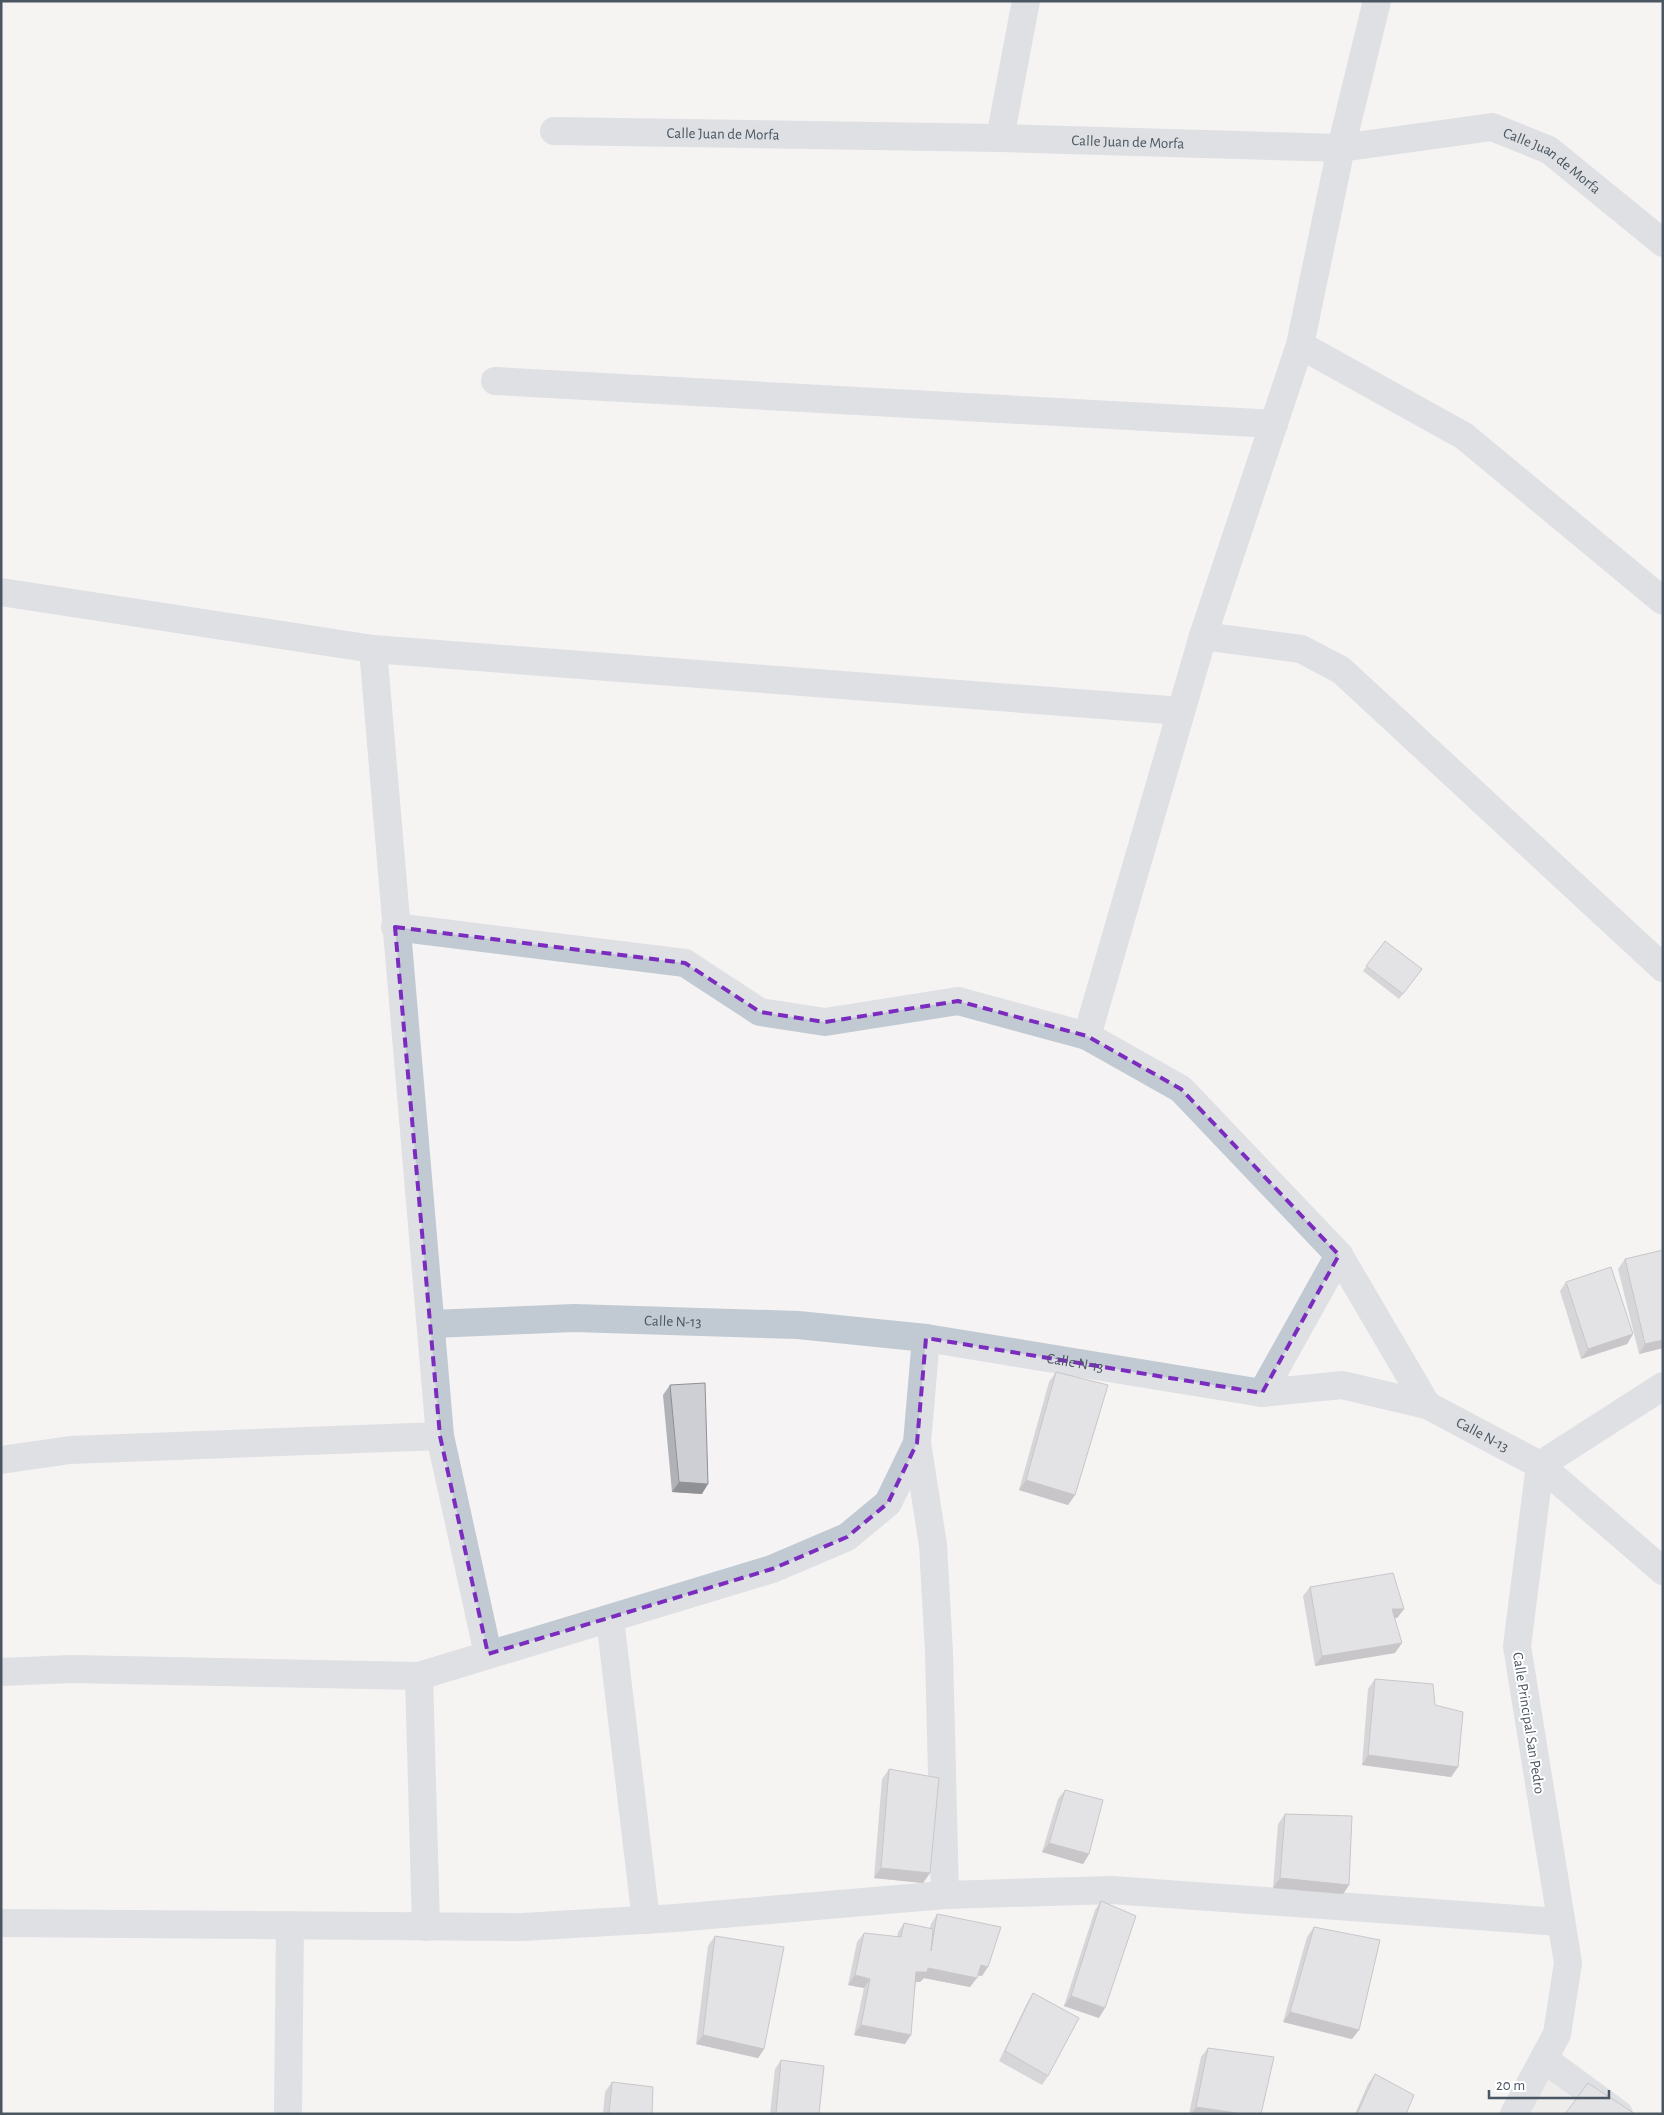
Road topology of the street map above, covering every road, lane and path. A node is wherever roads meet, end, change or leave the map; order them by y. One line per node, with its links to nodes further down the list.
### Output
1 (1026, 1): 4 (street)
2 (1377, 1): 5 (street)
3 (554, 131): 4 (street, Calle Juan de Morfa)
4 (1000, 138): 5 (street, Calle Juan de Morfa)
5 (1341, 148): 6 (street, Calle Juan de Morfa); 7 (street)
6 (1663, 243)
7 (1300, 345): 9 (street); 11 (street)
8 (495, 381): 9 (street)
9 (1274, 424): 12 (street)
10 (1, 592): 13 (street)
11 (1663, 601)
12 (1203, 636): 14 (street); 16 (street)
13 (373, 649): 14 (street); 15 (street)
14 (1181, 712): 17 (street)
15 (395, 927): 17 (street); 19 (street)
16 (1663, 968)
17 (1087, 1036): 18 (street)
18 (1339, 1255): 22 (street); 23 (street)
19 (432, 1324): 20 (street, Calle N-13); 24 (street)
20 (926, 1338): 22 (street, Calle N-13); 25 (street)
21 (1663, 1386): 27 (street)
22 (1262, 1393): 23 (street, Calle N-13)
23 (1427, 1405): 27 (street, Calle N-13)
24 (440, 1436): 26 (street); 30 (street)
25 (917, 1443): 29 (street); 33 (street)
26 (1, 1460)
27 (1540, 1465): 28 (street, Calle N-13); 35 (street, Calle Principal San Pedro)
28 (1663, 1571)
29 (610, 1619): 30 (street); 34 (street)
30 (488, 1654): 32 (street)
31 (1, 1672): 32 (street)
32 (418, 1676): 38 (street)
33 (945, 1895): 34 (street); 35 (street)
34 (646, 1920): 38 (street)
35 (1560, 1922): 39 (street, Calle Principal San Pedro)
36 (1, 1923): 37 (street)
37 (290, 1926): 38 (street); 40 (street)
38 (426, 1927)
39 (1544, 2059): 41 (street, Calle Principal San Pedro); 42 (street)
40 (288, 2114)
41 (1514, 2114)
42 (1619, 2114)

